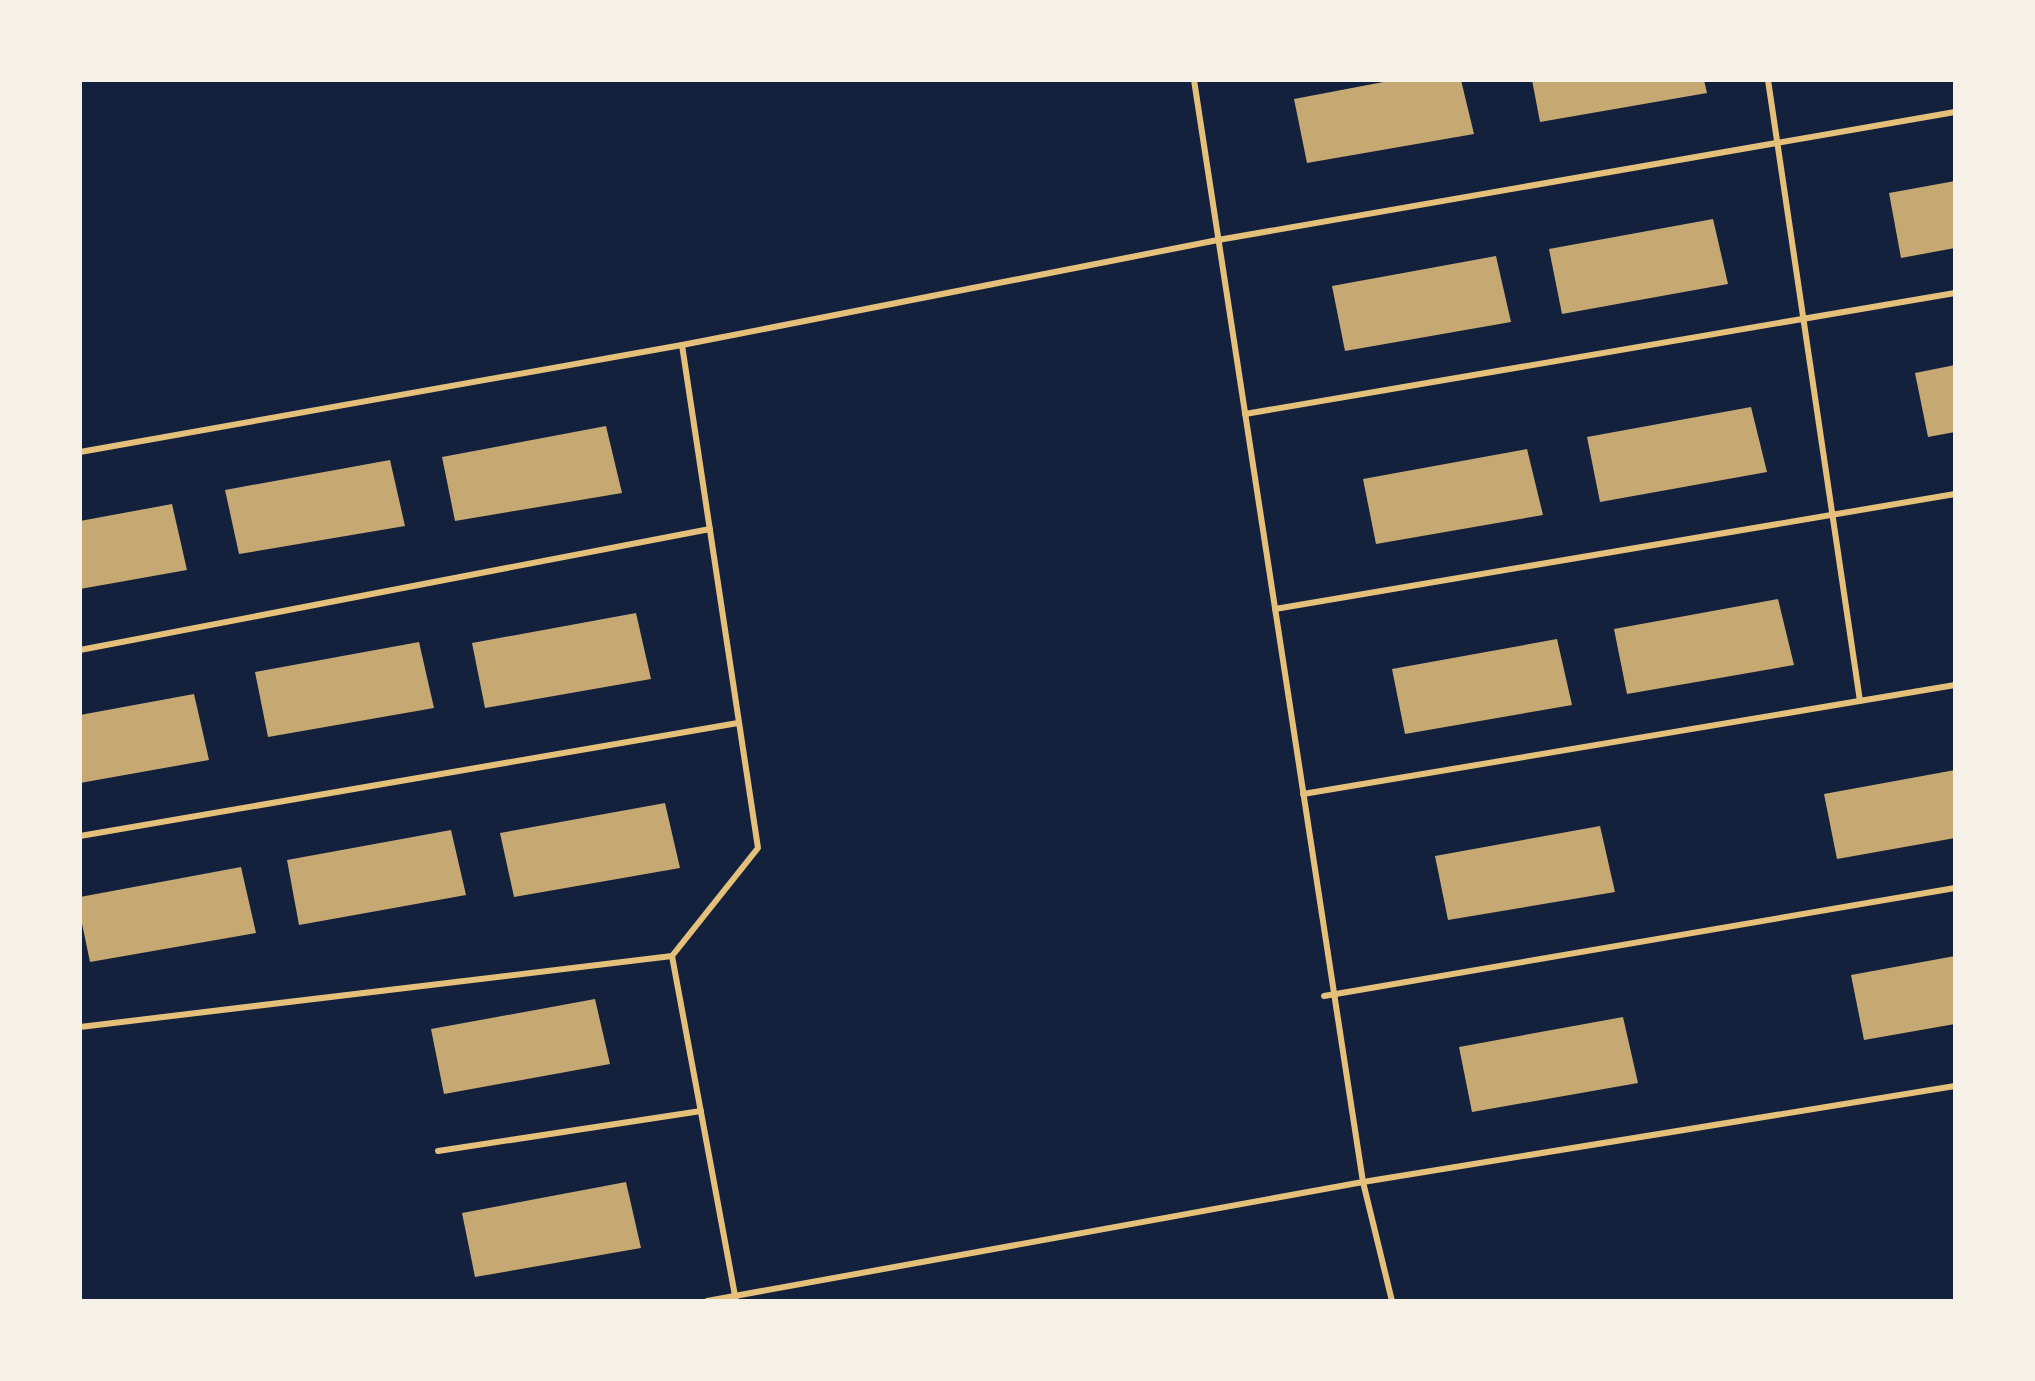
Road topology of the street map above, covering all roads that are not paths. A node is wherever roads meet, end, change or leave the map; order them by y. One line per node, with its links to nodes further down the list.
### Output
1 (1194, 80): 5 (lane)
2 (1768, 80): 4 (lane)
3 (1955, 112): 4 (lane)
4 (1777, 143): 5 (lane); 7 (lane)
5 (1218, 240): 8 (lane); 9 (lane)
6 (1955, 293): 7 (lane)
7 (1803, 319): 9 (lane); 12 (lane)
8 (682, 345): 10 (lane); 13 (lane)
9 (1245, 414): 14 (lane)
10 (80, 452)
11 (1955, 494): 12 (lane)
12 (1832, 515): 14 (lane); 17 (lane)
13 (710, 529): 15 (lane); 18 (lane)
14 (1275, 609): 19 (lane)
15 (80, 650)
16 (1955, 685): 17 (lane)
17 (1860, 701): 19 (lane)
18 (738, 723): 20 (lane); 22 (lane)
19 (1303, 794): 23 (lane)
20 (80, 836)
21 (1955, 888): 23 (lane)
22 (672, 956): 25 (lane); 27 (lane)
23 (1334, 995): 24 (lane); 29 (lane)
24 (1324, 996)
25 (80, 1027)
26 (1955, 1086): 29 (lane)
27 (701, 1111): 28 (lane); 30 (lane)
28 (438, 1151)
29 (1363, 1182): 30 (lane); 32 (lane)
30 (736, 1298): 31 (lane)
31 (707, 1301)
32 (1392, 1301)

